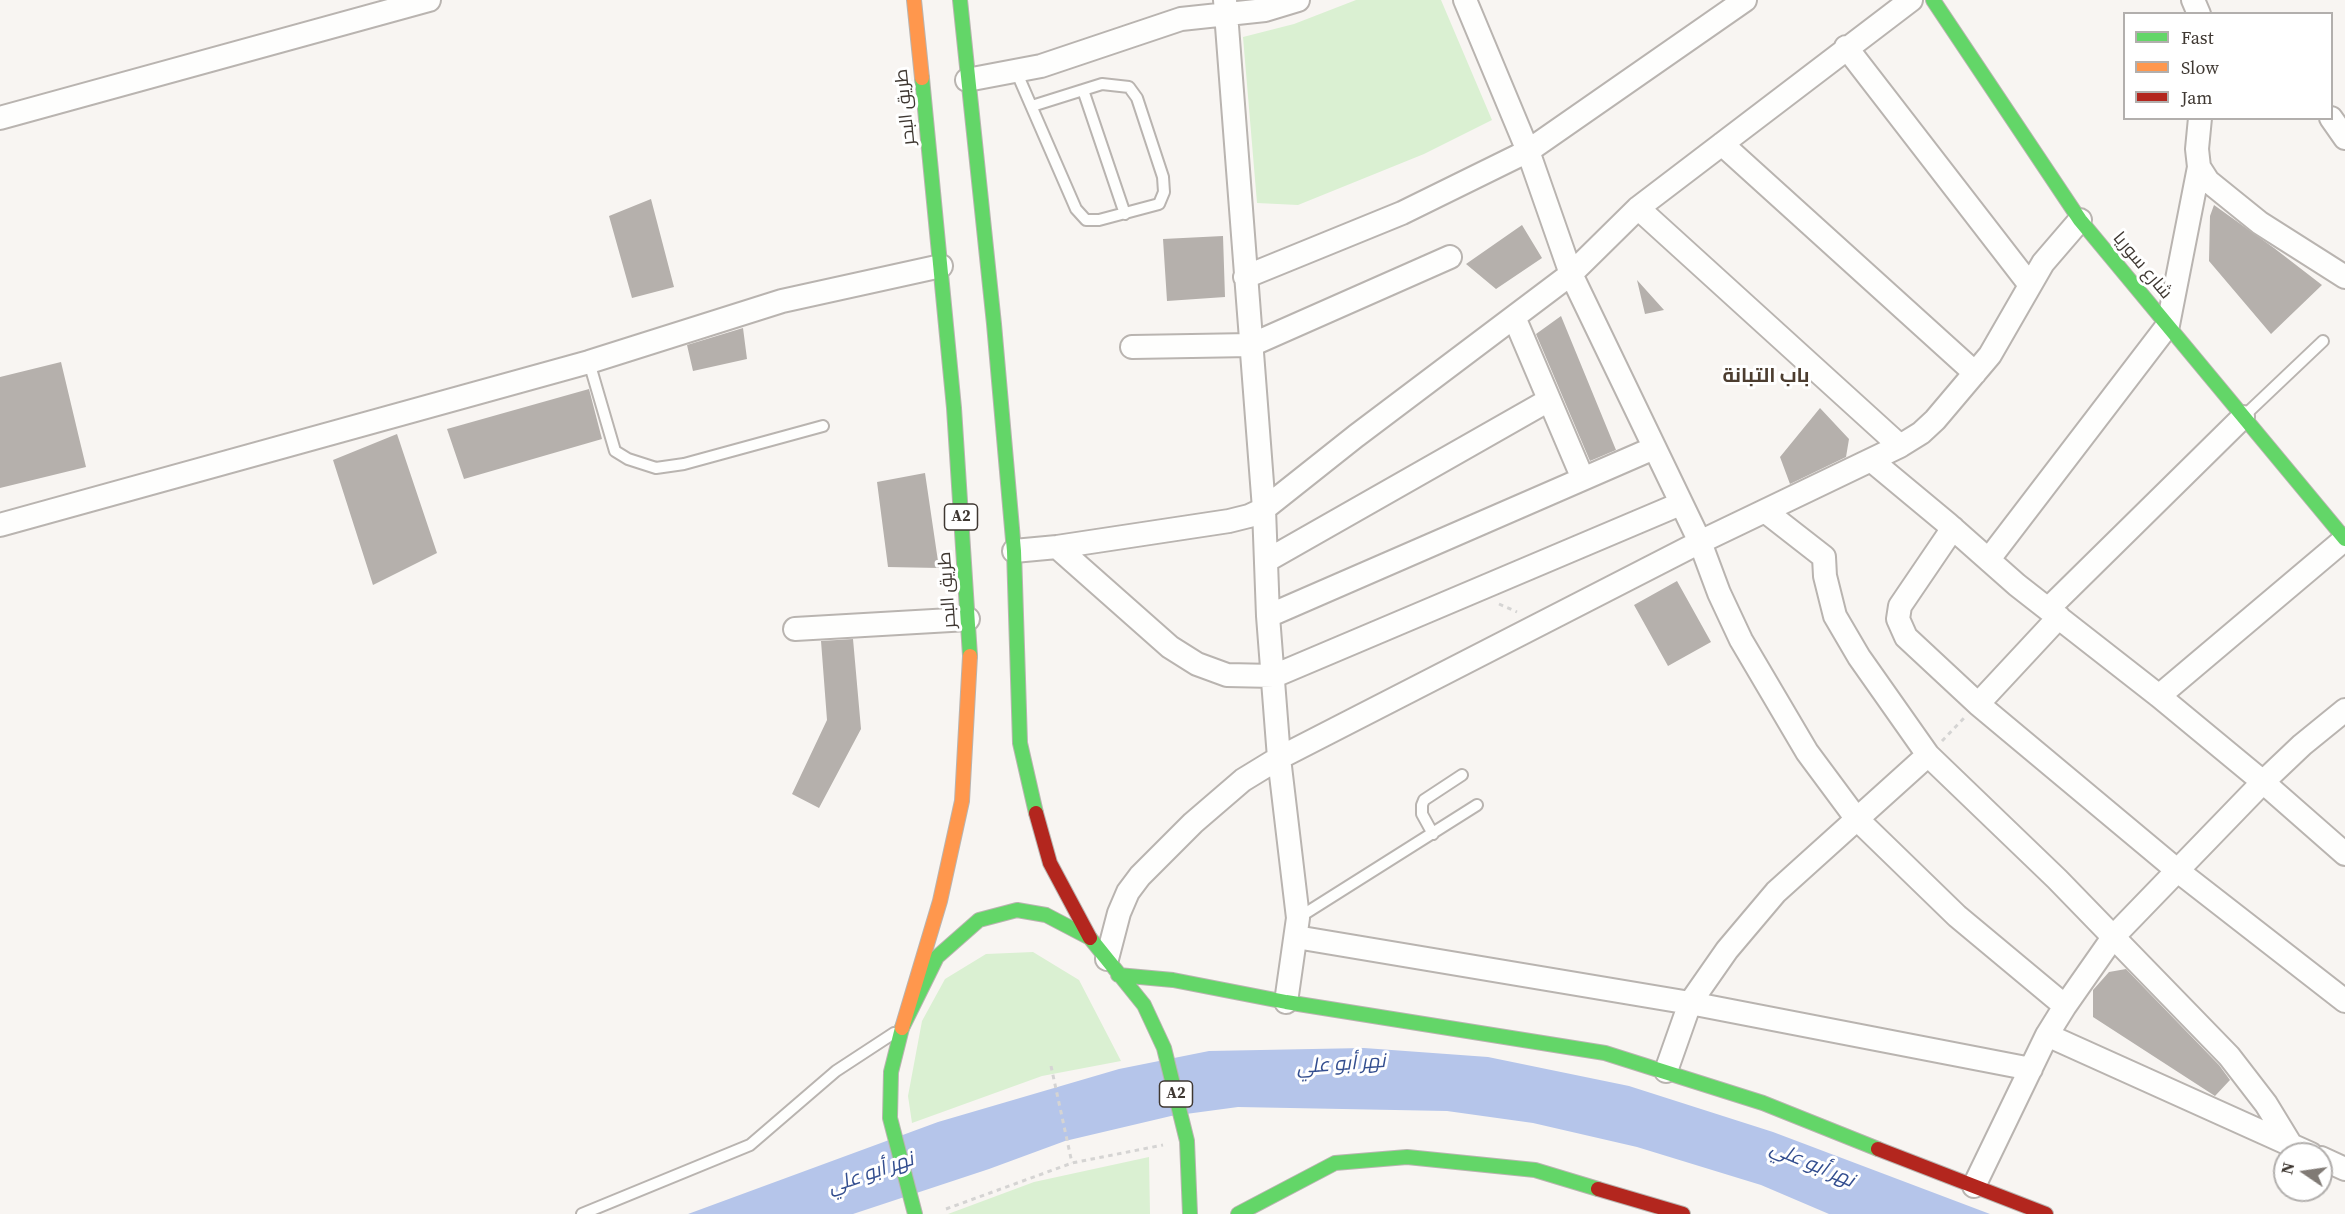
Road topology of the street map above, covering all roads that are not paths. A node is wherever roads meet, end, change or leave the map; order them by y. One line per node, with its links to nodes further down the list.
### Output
1 (429, 0): 15 (street)
2 (914, 0): 26 (main road, طريق البحر / A2)
3 (960, 0): 12 (main road, A2)
4 (1298, 0): 9 (street)
5 (1465, 0): 20 (street)
6 (1745, 0): 20 (street)
7 (1911, 0): 10 (street)
8 (1933, 0): 24 (main road, شارع سوريا)
9 (1226, 7): 11 (street); 28 (street)
10 (1846, 47): 19 (street); 30 (street)
11 (1016, 71): 12 (street); 14 (lane)
12 (967, 80): 53 (main road, A2)
13 (1083, 90): 14 (lane); 23 (lane); 23 (lane)
14 (1032, 106): 23 (lane)
15 (0, 118)
16 (2200, 120): 21 (street)
17 (2332, 120): 18 (street)
18 (2345, 138)
19 (1722, 144): 22 (street); 37 (street)
20 (1528, 151): 27 (street); 28 (street)
21 (2199, 167): 29 (street); 32 (street)
22 (1638, 208): 27 (street); 41 (street)
23 (1125, 214)
24 (2080, 220): 30 (street); 32 (main road, شارع سوريا)
25 (1450, 257): 34 (street)
26 (941, 266): 36 (street); 58 (main road, طريق البحر / A2)
27 (1571, 274): 31 (street); 42 (street)
28 (1245, 277): 34 (street)
29 (2345, 277)
30 (2030, 285): 37 (street)
31 (1514, 318): 38 (street); 46 (street)
32 (2168, 325): 39 (main road, شارع سوريا); 54 (street)
33 (2323, 341): 39 (lane)
34 (1251, 345): 35 (street); 46 (street)
35 (1132, 347)
36 (589, 362): 40 (lane); 48 (street)
37 (1975, 373): 41 (street)
38 (1549, 400): 44 (street); 55 (street)
39 (2243, 417): 50 (main road, شارع سوريا); 56 (street)
40 (823, 426)
41 (1900, 446): 43 (street)
42 (1654, 448): 44 (street); 45 (street)
43 (1871, 460): 47 (street); 49 (street)
44 (1583, 479): 57 (street)
45 (1680, 504): 51 (street); 60 (street)
46 (1264, 509): 52 (street); 55 (street)
47 (1765, 511): 51 (street); 64 (street)
48 (0, 525)
49 (1953, 528): 54 (street); 62 (street)
50 (2345, 539): 61 (street)
51 (1700, 542): 65 (street); 69 (street)
52 (1057, 547): 53 (street); 60 (street)
53 (1014, 551): 75 (main road, A2)
54 (1989, 559): 56 (street)
55 (1266, 561): 57 (street)
56 (2053, 613): 61 (street); 62 (street)
57 (1268, 616): 60 (street)
58 (968, 619): 59 (street); 81 (main road, طريق البحر / A2)
59 (795, 629)
60 (1274, 676): 65 (street)
61 (2159, 696): 67 (street)
62 (1978, 704): 72 (street)
63 (2345, 710): 67 (street)
64 (1928, 755): 69 (street); 74 (street)
65 (1279, 758): 73 (street); 76 (street)
66 (1462, 775): 70 (lane)
67 (2263, 782): 71 (street); 72 (street)
68 (1477, 806): 70 (lane)
69 (1856, 818): 79 (street); 80 (street)
70 (1432, 834): 73 (lane)
71 (2345, 854)
72 (2178, 871): 74 (street); 77 (street)
73 (1297, 928): 78 (street); 79 (street)
74 (2114, 936): 80 (street); 86 (street)
75 (1090, 938): 76 (main road, A2); 81 (main road, A2)
76 (1112, 967): 78 (main road); 90 (main road, A2)
77 (2345, 1001)
78 (1287, 1002): 84 (main road)
79 (1690, 1003): 83 (street); 84 (street)
80 (2065, 1006): 82 (street)
81 (902, 1028): 88 (lane); 89 (main road, A2)
82 (2047, 1035): 83 (street); 85 (street)
83 (2031, 1069): 87 (street)
84 (1666, 1071): 87 (main road)
85 (2283, 1142)
86 (2295, 1142)
87 (1974, 1186): 93 (main road)
88 (582, 1214)
89 (915, 1214)
90 (1190, 1214)
91 (1238, 1214): 92 (main road)
92 (1683, 1214)
93 (2046, 1214)

